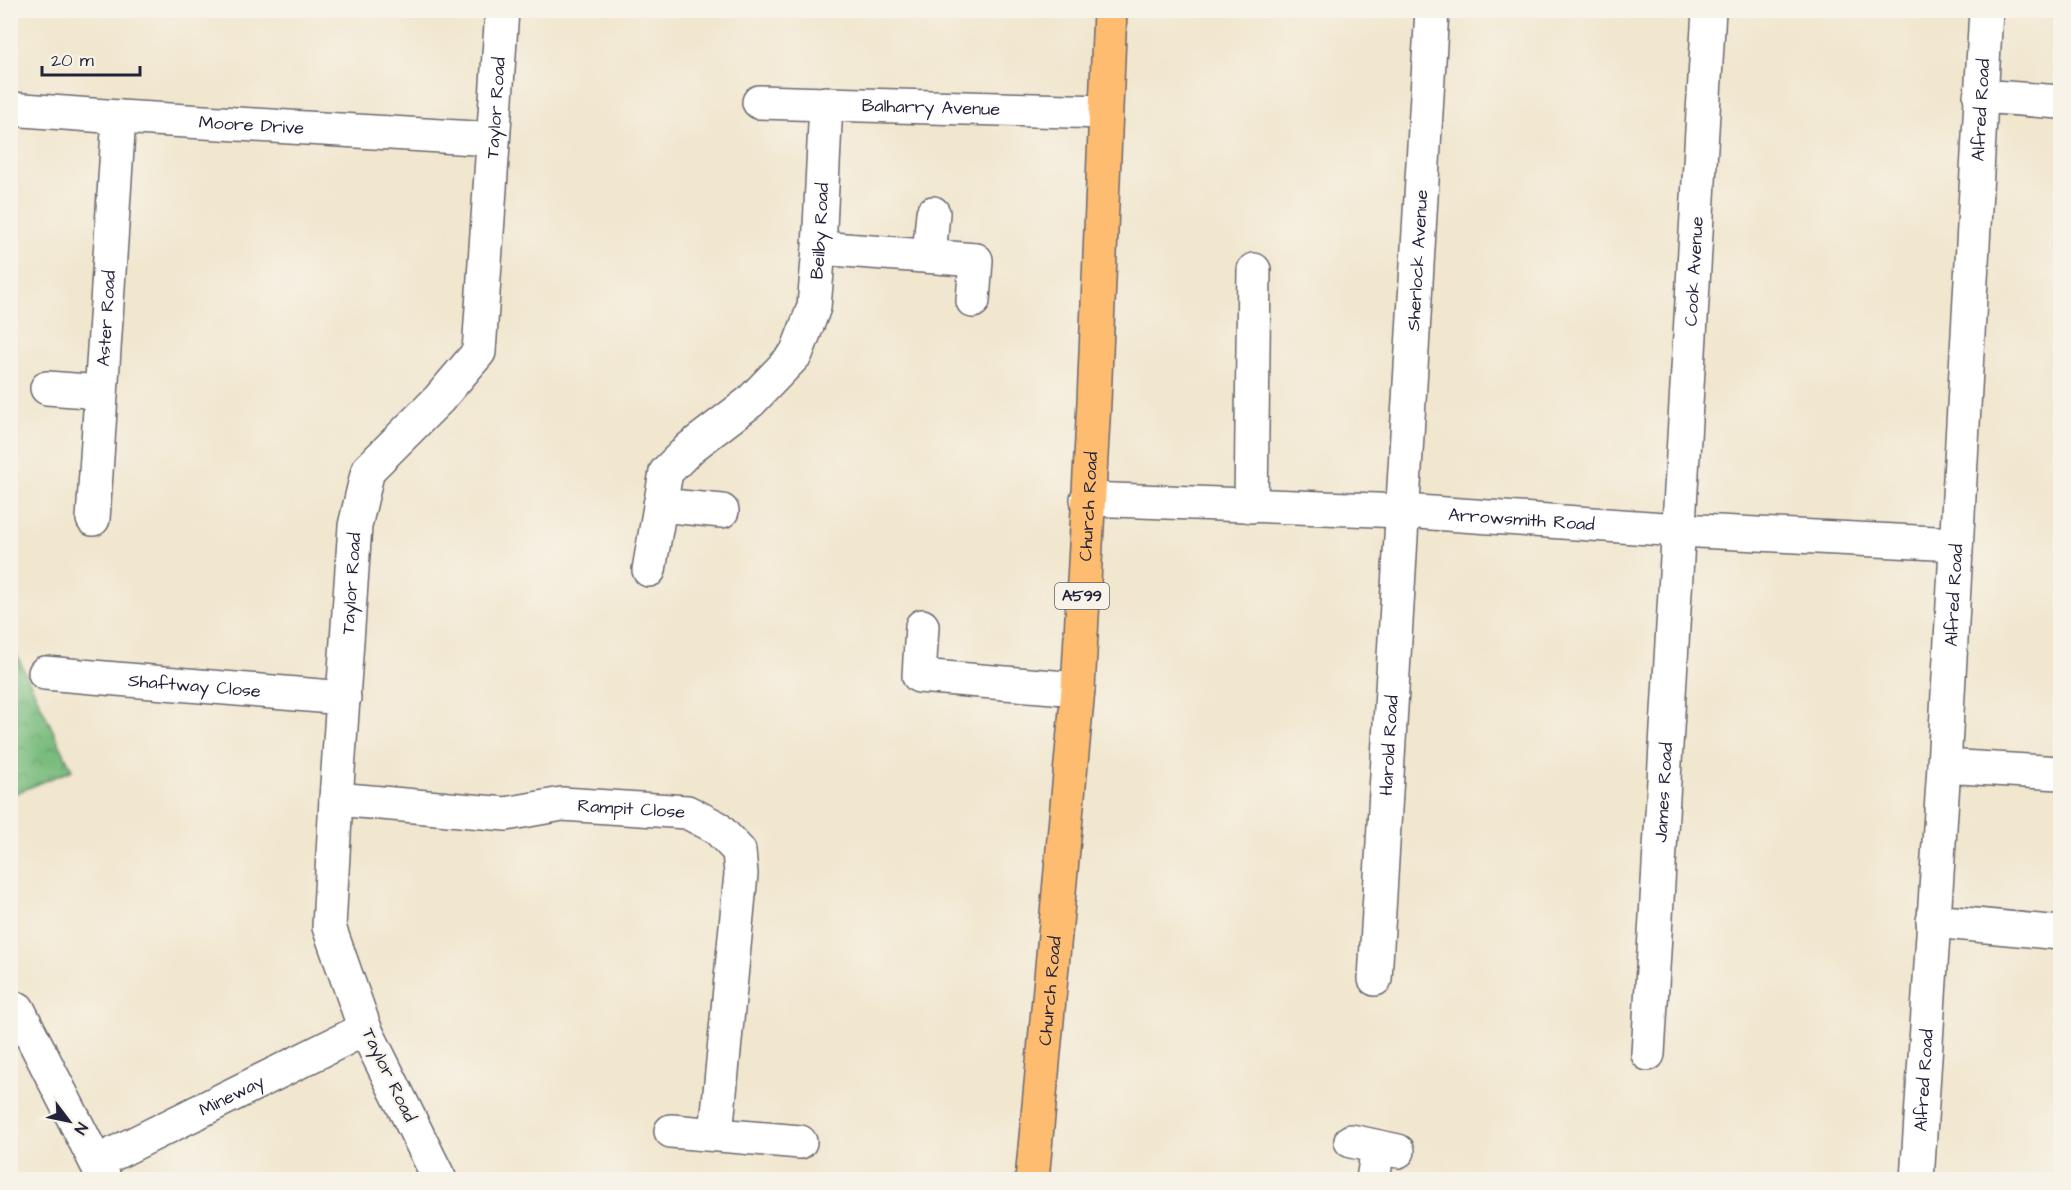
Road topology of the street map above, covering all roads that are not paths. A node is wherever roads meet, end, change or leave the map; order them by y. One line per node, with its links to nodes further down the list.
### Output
1 (502, 10): 13 (street, Taylor Road)
2 (1110, 10): 11 (main road, Church Road / A599)
3 (1432, 10): 24 (street, Sherlock Avenue)
4 (1709, 10): 27 (street, Cook Avenue)
5 (1986, 10): 6 (street, Alfred Road)
6 (1980, 96): 8 (street); 28 (street, Alfred Road)
7 (759, 102): 9 (street, Balharry Avenue)
8 (2061, 102)
9 (826, 103): 11 (street, Balharry Avenue); 15 (street, Beilby Road)
10 (10, 109): 12 (street, Moore Drive)
11 (1104, 112): 21 (main road, Church Road / A599)
12 (119, 117): 13 (street, Moore Drive); 20 (street, Aster Road)
13 (492, 139): 33 (street, Taylor Road)
14 (933, 213): 16 (street)
15 (819, 248): 16 (street); 22 (street, Beilby Road)
16 (930, 256): 18 (street)
17 (1254, 270): 23 (street)
18 (972, 301)
19 (47, 388): 20 (street)
20 (101, 392): 26 (street, Aster Road)
21 (1087, 499): 23 (street, Arrowsmith Road); 32 (main road, Church Road / A599)
22 (660, 505): 25 (street); 29 (street)
23 (1251, 506): 24 (street, Arrowsmith Road)
24 (1403, 511): 27 (street, Arrowsmith Road); 39 (street, Harold Road)
25 (722, 512)
26 (93, 519)
27 (1679, 530): 28 (street, Arrowsmith Road); 42 (street, James Road)
28 (1956, 544): 34 (street, Alfred Road)
29 (649, 570)
30 (922, 626): 32 (street)
31 (45, 673): 33 (street, Shaftway Close)
32 (1078, 689): 49 (main road, Church Road / A599)
33 (344, 698): 36 (street, Taylor Road)
34 (1944, 766): 35 (street); 37 (street, Alfred Road)
35 (2061, 773)
36 (336, 800): 41 (street, Taylor Road); 44 (street, Rampit Close)
37 (1933, 921): 38 (street); 51 (street, Alfred Road)
38 (2061, 933)
39 (1375, 979)
40 (10, 1008): 47 (street)
41 (365, 1029): 47 (street, Mineway); 48 (street, Taylor Road)
42 (1648, 1054)
43 (671, 1131): 44 (street)
44 (716, 1134): 45 (street)
45 (800, 1142)
46 (1376, 1146): 50 (street)
47 (101, 1171)
48 (440, 1179)
49 (1032, 1179)
50 (1373, 1179)
51 (1917, 1179)

